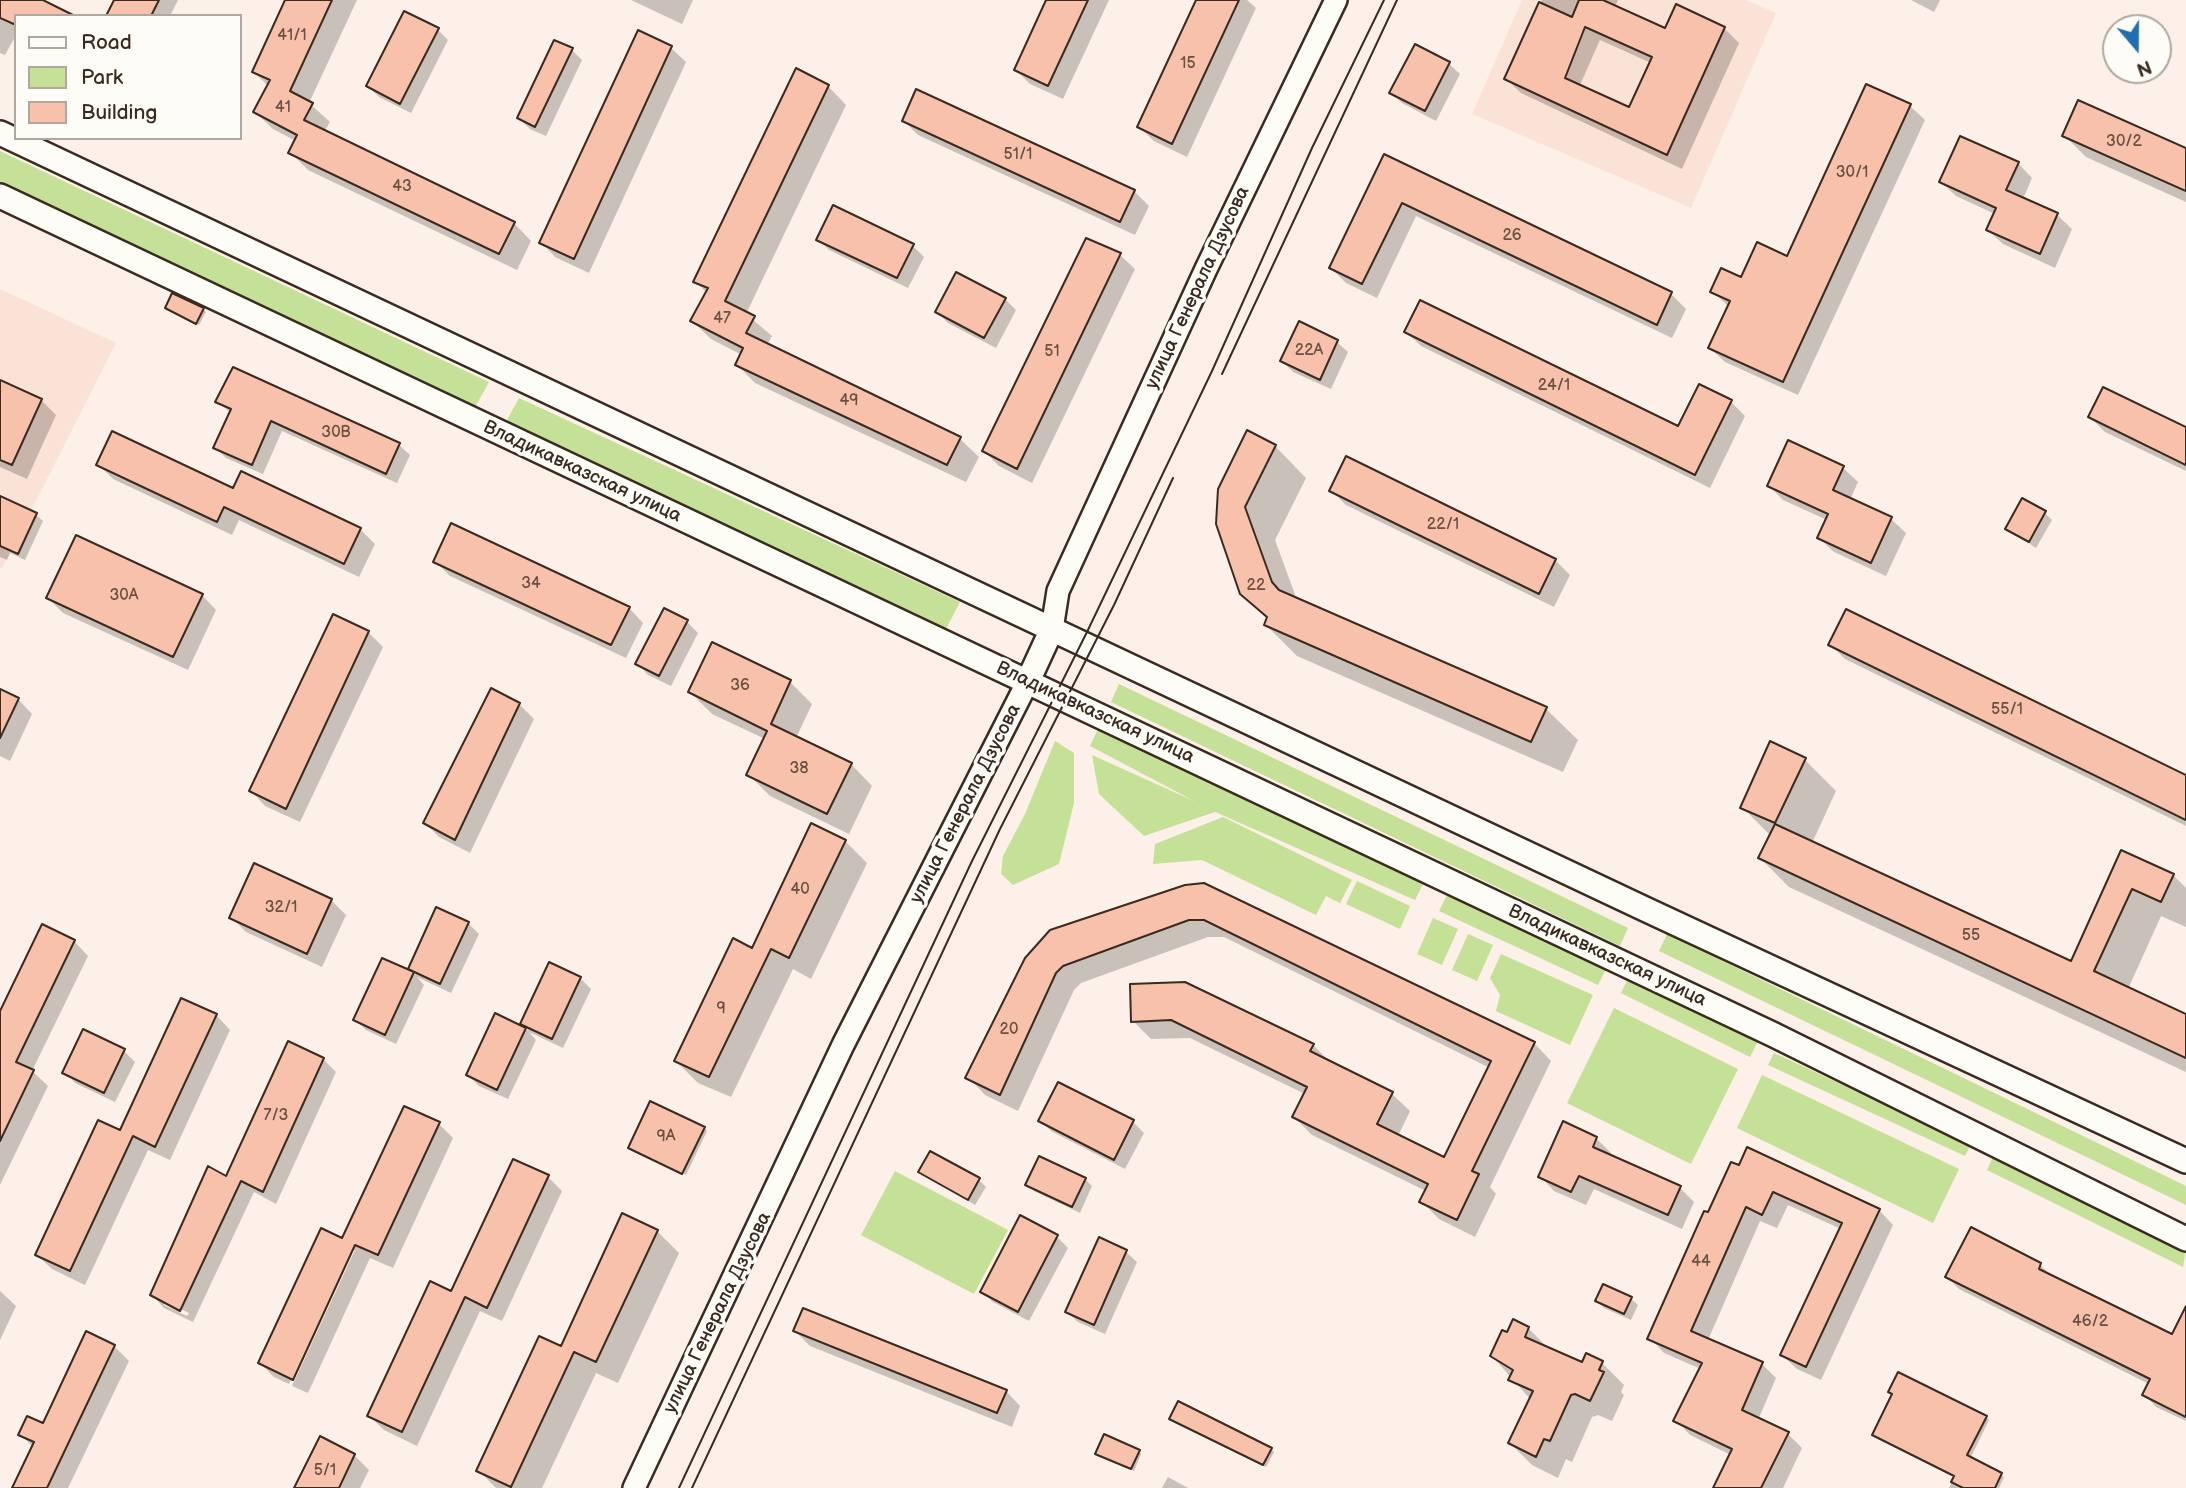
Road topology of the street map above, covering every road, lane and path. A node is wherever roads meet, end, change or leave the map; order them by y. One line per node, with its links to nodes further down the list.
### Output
1 (1336, 0): 4 (street, улица Генерала Дзусова)
2 (15, 140): 4 (main road)
3 (0, 196): 5 (main road, Владикавказская улица)
4 (1052, 629): 5 (main road, улица Генерала Дзусова); 6 (main road)
5 (1028, 681): 7 (main road, Владикавказская улица); 8 (street, улица Генерала Дзусова)
6 (2186, 1160)
7 (2186, 1239)
8 (634, 1488)

